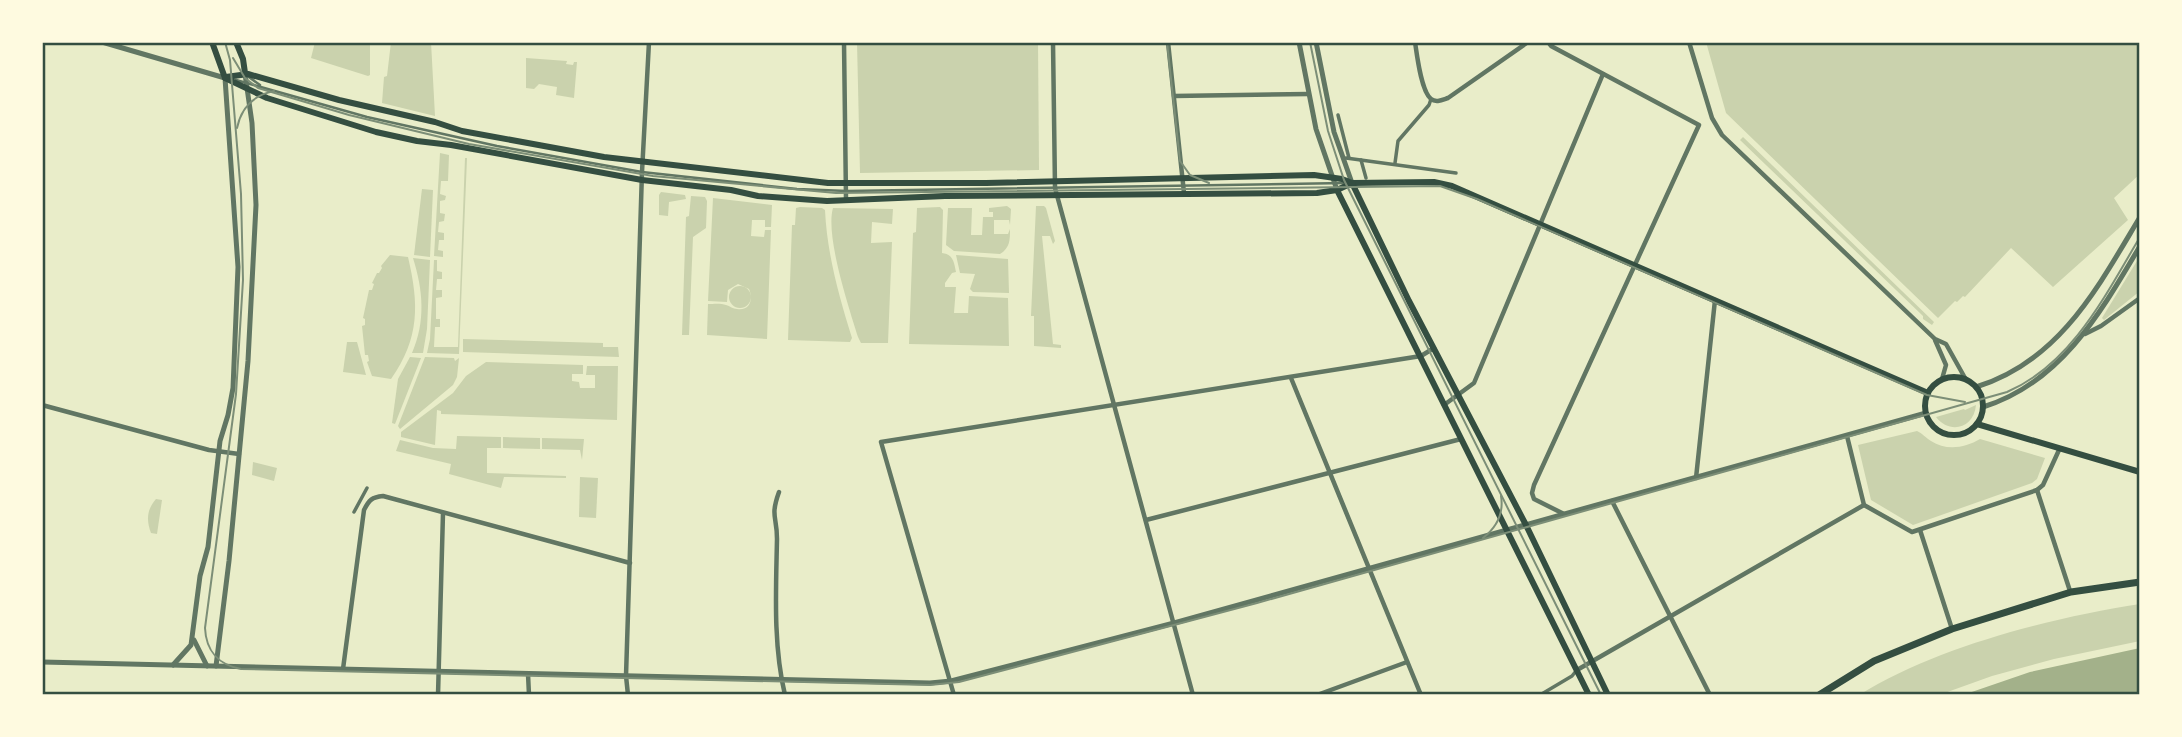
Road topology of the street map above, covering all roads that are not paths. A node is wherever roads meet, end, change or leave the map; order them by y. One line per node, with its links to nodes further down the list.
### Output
1 (102, 42): 16 (street)
2 (212, 42): 16 (main road)
3 (236, 42): 14 (main road)
4 (649, 42): 26 (street)
5 (844, 42): 35 (street)
6 (1053, 42): 36 (street)
7 (1168, 42): 20 (street)
8 (1299, 42): 19 (street)
9 (1316, 42): 33 (street)
10 (1415, 42): 21 (street)
11 (1528, 42): 21 (street)
12 (1548, 42): 15 (street)
13 (1689, 42): 45 (street)
14 (245, 73): 16 (main road); 17 (street); 18 (lane); 23 (main road)
15 (1603, 74): 39 (street); 41 (street)
16 (225, 78): 17 (main road); 62 (street)
17 (248, 87): 18 (lane); 31 (main road); 64 (street)
18 (266, 88): 24 (lane)
19 (1308, 94): 20 (street); 32 (street)
20 (1174, 96): 34 (street)
21 (1431, 99): 27 (street)
22 (1338, 115): 25 (street)
23 (462, 131): 24 (lane); 26 (main road)
24 (446, 136): 28 (lane)
25 (1362, 160): 27 (street); 30 (street)
26 (642, 163): 28 (street); 35 (main road)
27 (1395, 163): 29 (street)
28 (642, 172): 31 (street); 35 (lane)
29 (1456, 173)
30 (1366, 178)
31 (642, 180): 37 (main road); 80 (street)
32 (1334, 183): 33 (main road); 33 (main road); 34 (main road); 34 (main road); 47 (main road)
33 (1352, 183): 39 (main road); 46 (main road)
34 (1183, 185): 36 (main road); 36 (main road)
35 (847, 187): 36 (main road); 37 (street)
36 (1055, 188): 37 (main road); 54 (street)
37 (846, 199)
38 (2140, 217): 51 (street)
39 (1540, 224): 41 (main road); 53 (street)
40 (2140, 246): 44 (street)
41 (1635, 265): 43 (main road); 75 (street)
42 (2140, 298): 44 (street)
43 (1715, 300): 52 (main road); 67 (street)
44 (2085, 334): 57 (street)
45 (1935, 339): 49 (street); 50 (street)
46 (1434, 348): 47 (street); 53 (main road)
47 (1421, 356): 48 (street); 56 (main road)
48 (1291, 378): 54 (street); 66 (street)
49 (1942, 379): 50 (main road); 52 (main road)
50 (1965, 379): 51 (main road)
51 (1976, 387): 57 (main road)
52 (1928, 393): 58 (main road)
53 (1458, 395): 56 (street); 77 (main road)
54 (1114, 404): 76 (street); 100 (street)
55 (42, 405): 62 (street)
56 (1444, 405): 61 (main road)
57 (1983, 407): 59 (main road)
58 (1926, 413): 59 (main road); 60 (street)
59 (1977, 424): 63 (main road)
60 (1847, 436): 67 (street); 72 (street)
61 (1461, 439): 66 (street); 78 (main road)
62 (219, 450): 64 (street); 87 (street)
63 (2059, 450): 65 (main road); 69 (street)
64 (239, 454): 93 (street)
65 (2140, 472)
66 (1329, 473): 76 (street); 81 (street)
67 (1696, 478): 71 (street)
68 (368, 488): 73 (street)
69 (2037, 491): 79 (street); 83 (street)
70 (779, 492): 99 (street)
71 (1612, 501): 75 (street); 84 (street)
72 (1864, 505): 79 (street); 84 (street)
73 (354, 512)
74 (443, 513): 80 (street); 94 (street); 96 (street)
75 (1564, 514): 77 (street)
76 (1146, 520): 85 (street)
77 (1526, 525): 78 (street); 90 (main road)
78 (1507, 530): 81 (street); 95 (main road)
79 (1920, 530): 86 (street)
80 (630, 563): 98 (street)
81 (1368, 570): 85 (street); 89 (street)
82 (2140, 582): 83 (main road)
83 (2071, 592): 86 (main road)
84 (1671, 618): 90 (street); 112 (street)
85 (1174, 623): 100 (street); 106 (street)
86 (1952, 629): 113 (main road)
87 (193, 637): 91 (street); 92 (street)
88 (42, 662): 91 (street)
89 (1407, 662): 107 (street); 108 (street)
90 (1591, 663): 95 (street); 111 (main road)
91 (173, 666): 92 (street)
92 (207, 666): 93 (street)
93 (216, 666): 94 (street)
94 (343, 669): 96 (street)
95 (1577, 670): 109 (street); 110 (main road)
96 (439, 671): 97 (street); 101 (street)
97 (528, 674): 98 (street); 102 (street)
98 (626, 676): 99 (street); 103 (street)
99 (781, 680): 100 (street); 104 (street)
100 (951, 681): 105 (street)
101 (438, 695)
102 (529, 695)
103 (628, 695)
104 (785, 695)
105 (954, 695)
106 (1193, 695)
107 (1317, 695)
108 (1421, 695)
109 (1540, 695)
110 (1589, 695)
111 (1608, 695)
112 (1710, 695)
113 (1819, 695)

